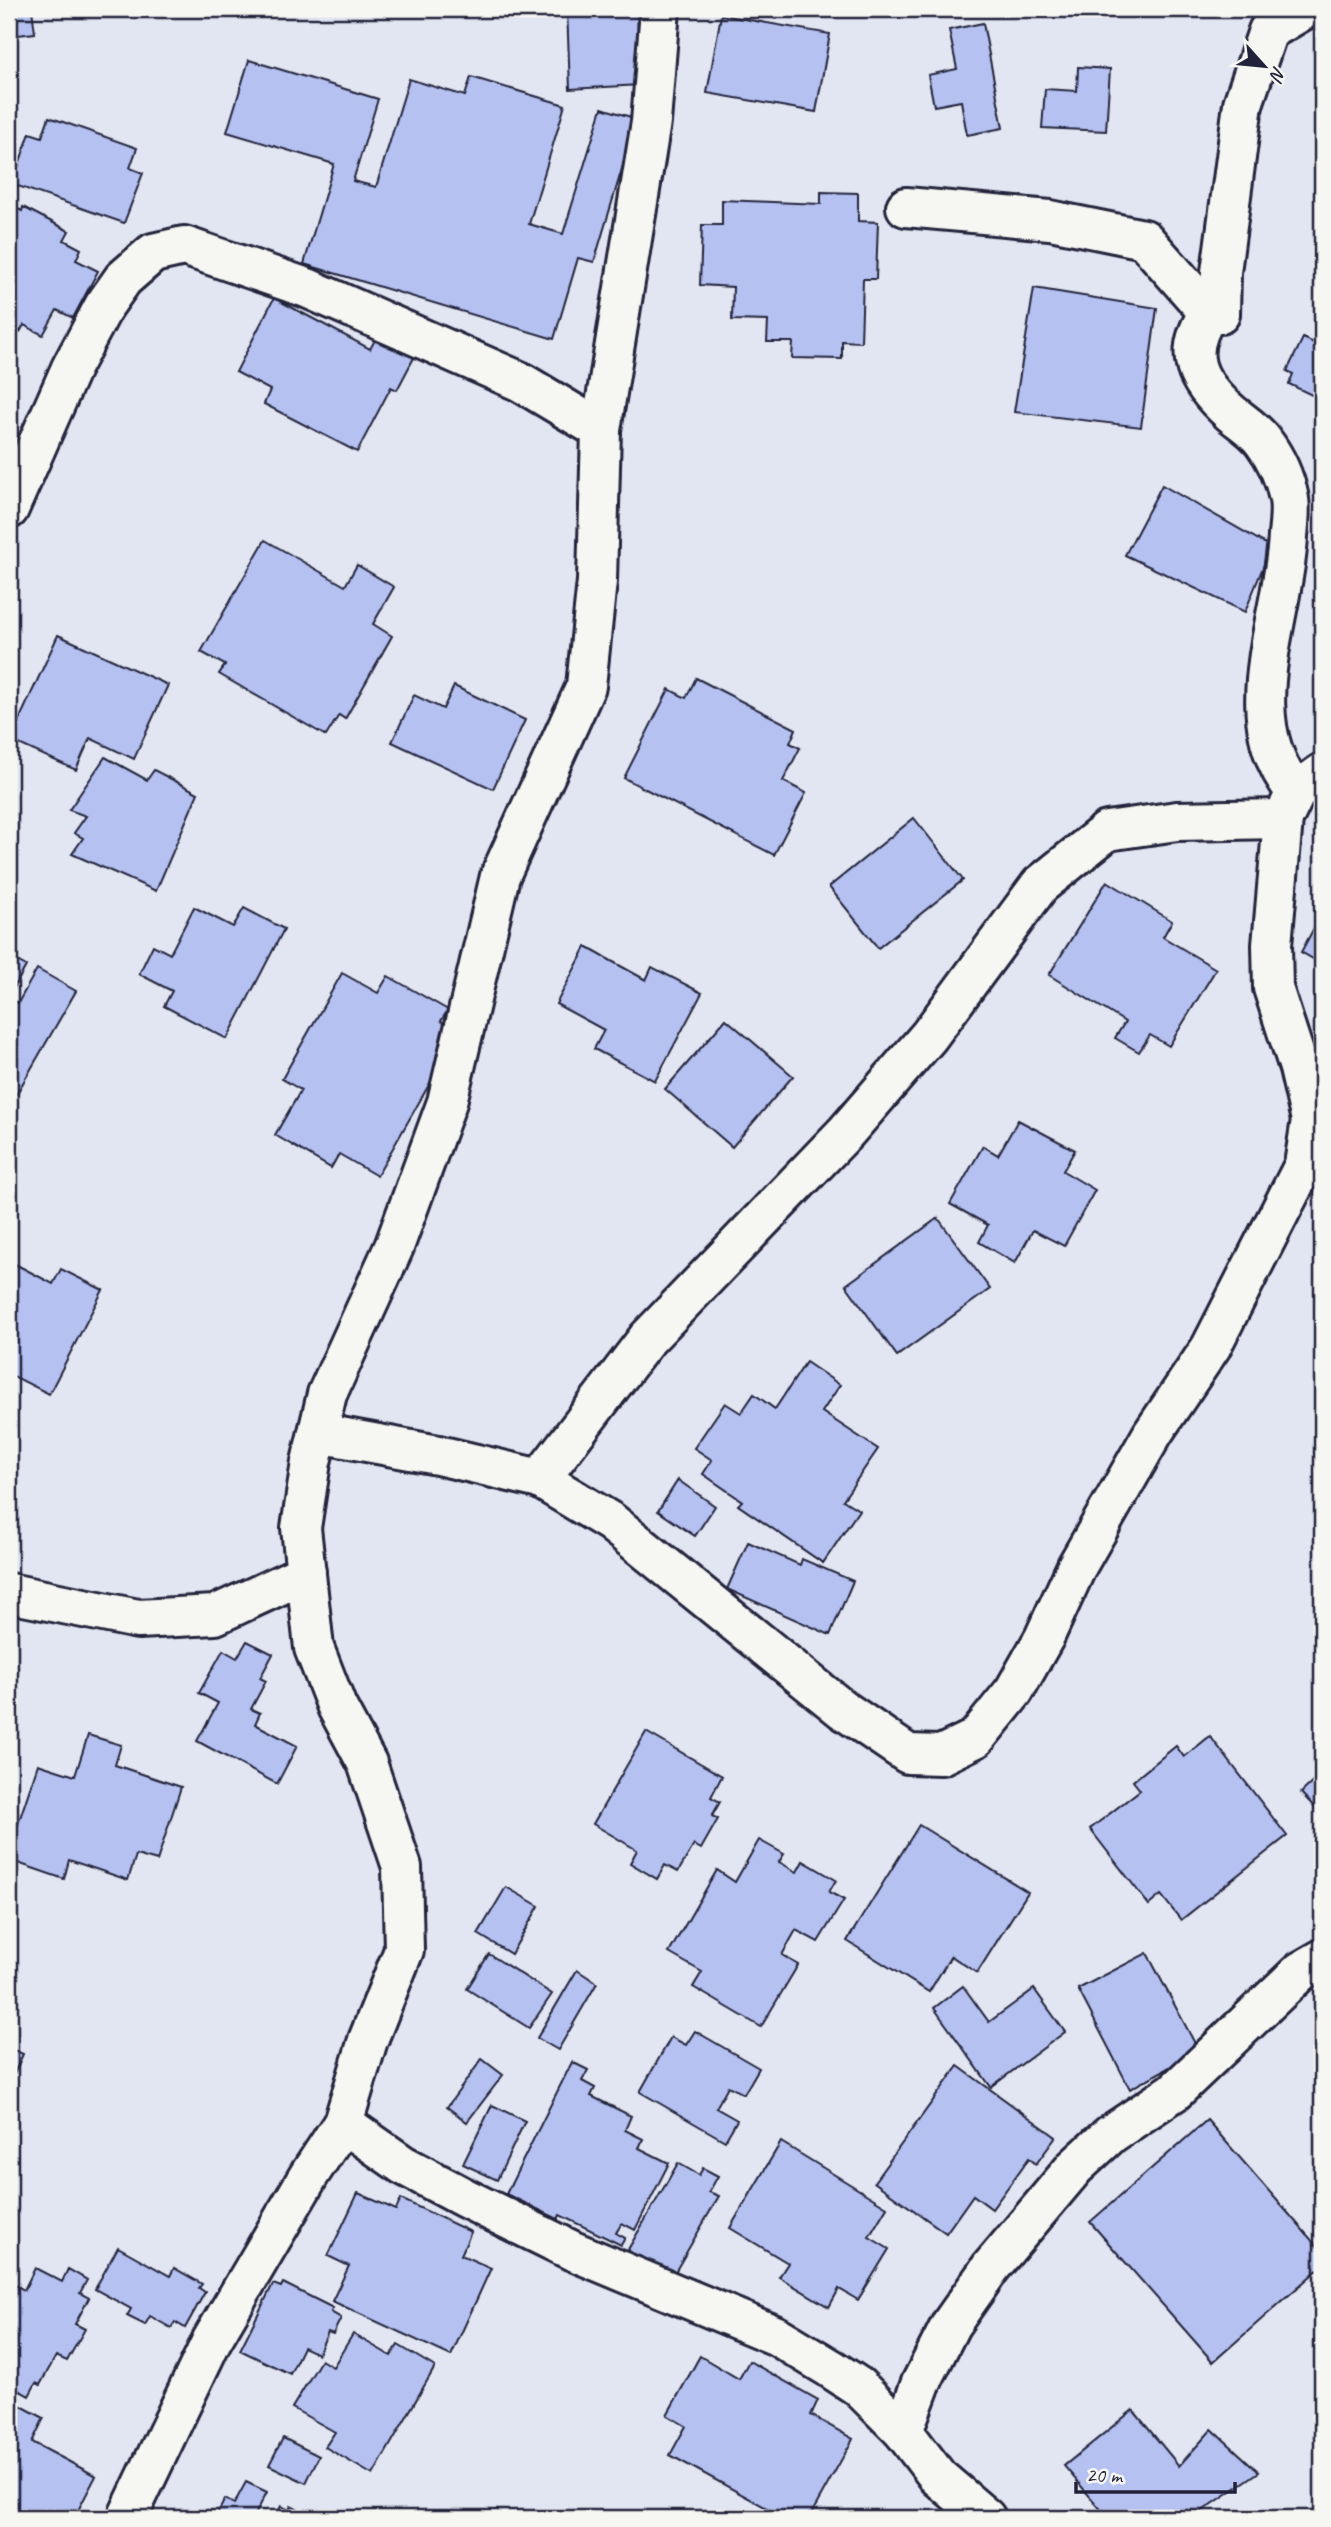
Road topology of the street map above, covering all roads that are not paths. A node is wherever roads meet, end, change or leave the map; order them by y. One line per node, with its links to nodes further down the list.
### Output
1 (660, 9): 5 (street)
2 (1305, 9): 4 (street)
3 (906, 207): 4 (street)
4 (1209, 313): 7 (street)
5 (601, 430): 6 (street); 8 (street)
6 (9, 509)
7 (1301, 795): 9 (street); 9 (street)
8 (317, 1433): 9 (street); 10 (street)
9 (540, 1479)
10 (306, 1573): 11 (street); 13 (street)
11 (9, 1594)
12 (1322, 1959): 14 (street)
13 (343, 2123): 14 (street); 15 (street)
14 (903, 2431): 16 (street)
15 (127, 2518)
16 (986, 2518)

